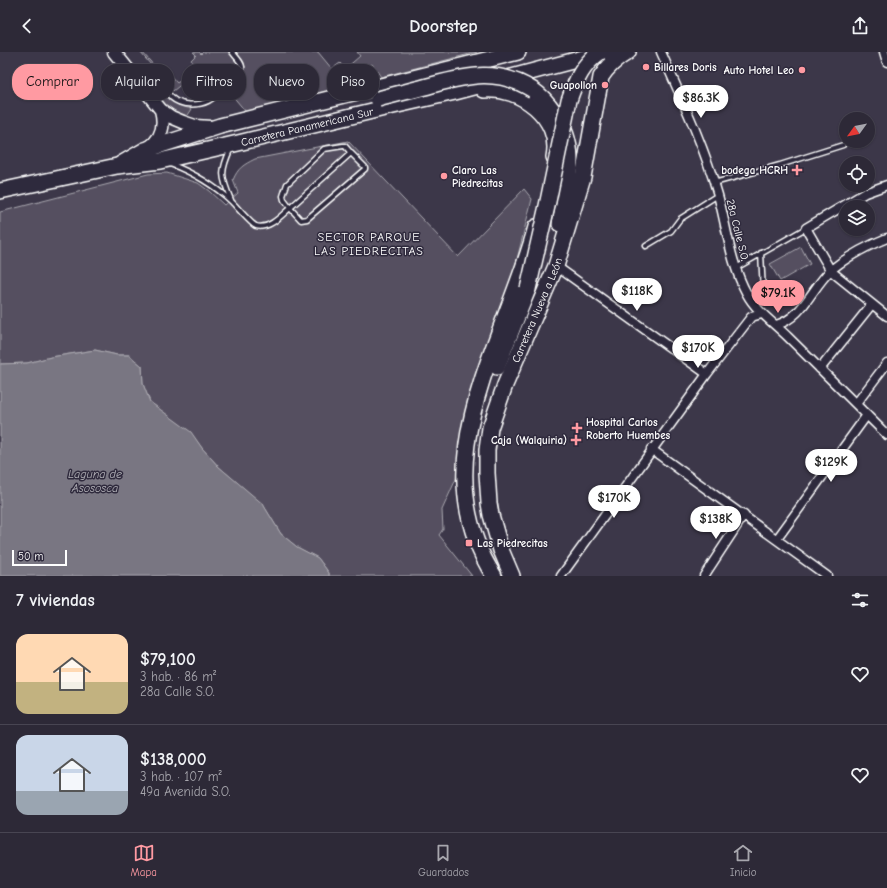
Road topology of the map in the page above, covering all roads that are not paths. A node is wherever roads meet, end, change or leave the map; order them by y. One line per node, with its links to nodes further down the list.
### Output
1 (114, 52): 10 (street)
2 (232, 52): 11 (lane)
3 (518, 52): 17 (highway, Carretera Panamericana Sur)
4 (600, 52): 50 (highway, Carretera Nueva a León, bridge)
5 (612, 52): 12 (highway, Carretera Panamericana Sur)
6 (628, 52): 34 (highway, Carretera Nueva a León)
7 (661, 52): 24 (street, 28a Calle S.O.)
8 (884, 52): 9 (street)
9 (887, 62)
10 (124, 64)
11 (241, 64)
12 (455, 92): 18 (highway, Carretera Panamericana Sur); 53 (highway)
13 (174, 99): 15 (lane)
14 (153, 100): 16 (street)
15 (209, 100)
16 (161, 110): 17 (street); 20 (street)
17 (220, 126): 20 (highway, Carretera Panamericana Sur)
18 (233, 144): 22 (highway, Carretera Panamericana Sur); 28 (lane)
19 (839, 146): 24 (lane)
20 (145, 150): 23 (highway, Carretera Panamericana Sur)
21 (351, 153): 29 (lane); 29 (lane); 29 (lane)
22 (160, 161): 23 (highway, Carretera Panamericana Sur); 28 (lane)
23 (117, 166): 26 (highway, Carretera Panamericana Sur); 45 (highway, bridge)
24 (713, 183): 27 (street, 28a Calle S.O.)
25 (887, 185): 30 (street)
26 (0, 191)
27 (718, 195): 32 (lane); 35 (street, 28a Calle S.O.)
28 (232, 202): 29 (lane)
29 (290, 208)
30 (806, 228): 33 (lane); 36 (street)
31 (887, 238): 36 (street)
32 (646, 246)
33 (761, 253): 35 (lane); 38 (lane)
34 (556, 266): 44 (street); 45 (highway, Carretera Nueva a León)
35 (736, 269): 38 (street, 28a Calle S.O.)
36 (831, 271): 37 (street); 41 (street)
37 (872, 304): 40 (street); 43 (street)
38 (756, 308): 39 (street, 28a Calle S.O.)
39 (762, 314): 41 (street, 28a Calle S.O.); 44 (street)
40 (887, 316)
41 (776, 326): 43 (street, 28a Calle S.O.)
42 (887, 364): 46 (street)
43 (820, 369): 46 (street, 28a Calle S.O.)
44 (707, 374): 49 (street)
45 (504, 385): 56 (highway, Carretera Nueva a León)
46 (856, 404): 47 (street, 28a Calle S.O.)
47 (867, 415): 48 (street, 28a Calle S.O.); 52 (street)
48 (887, 435)
49 (651, 449): 51 (street); 57 (street)
50 (474, 497): 54 (highway, Carretera Nueva a León); 55 (highway)
51 (744, 515): 52 (street); 58 (street)
52 (778, 539): 59 (street)
53 (494, 576)
54 (498, 576)
55 (505, 576)
56 (512, 576)
57 (561, 576)
58 (704, 576)
59 (828, 576)

